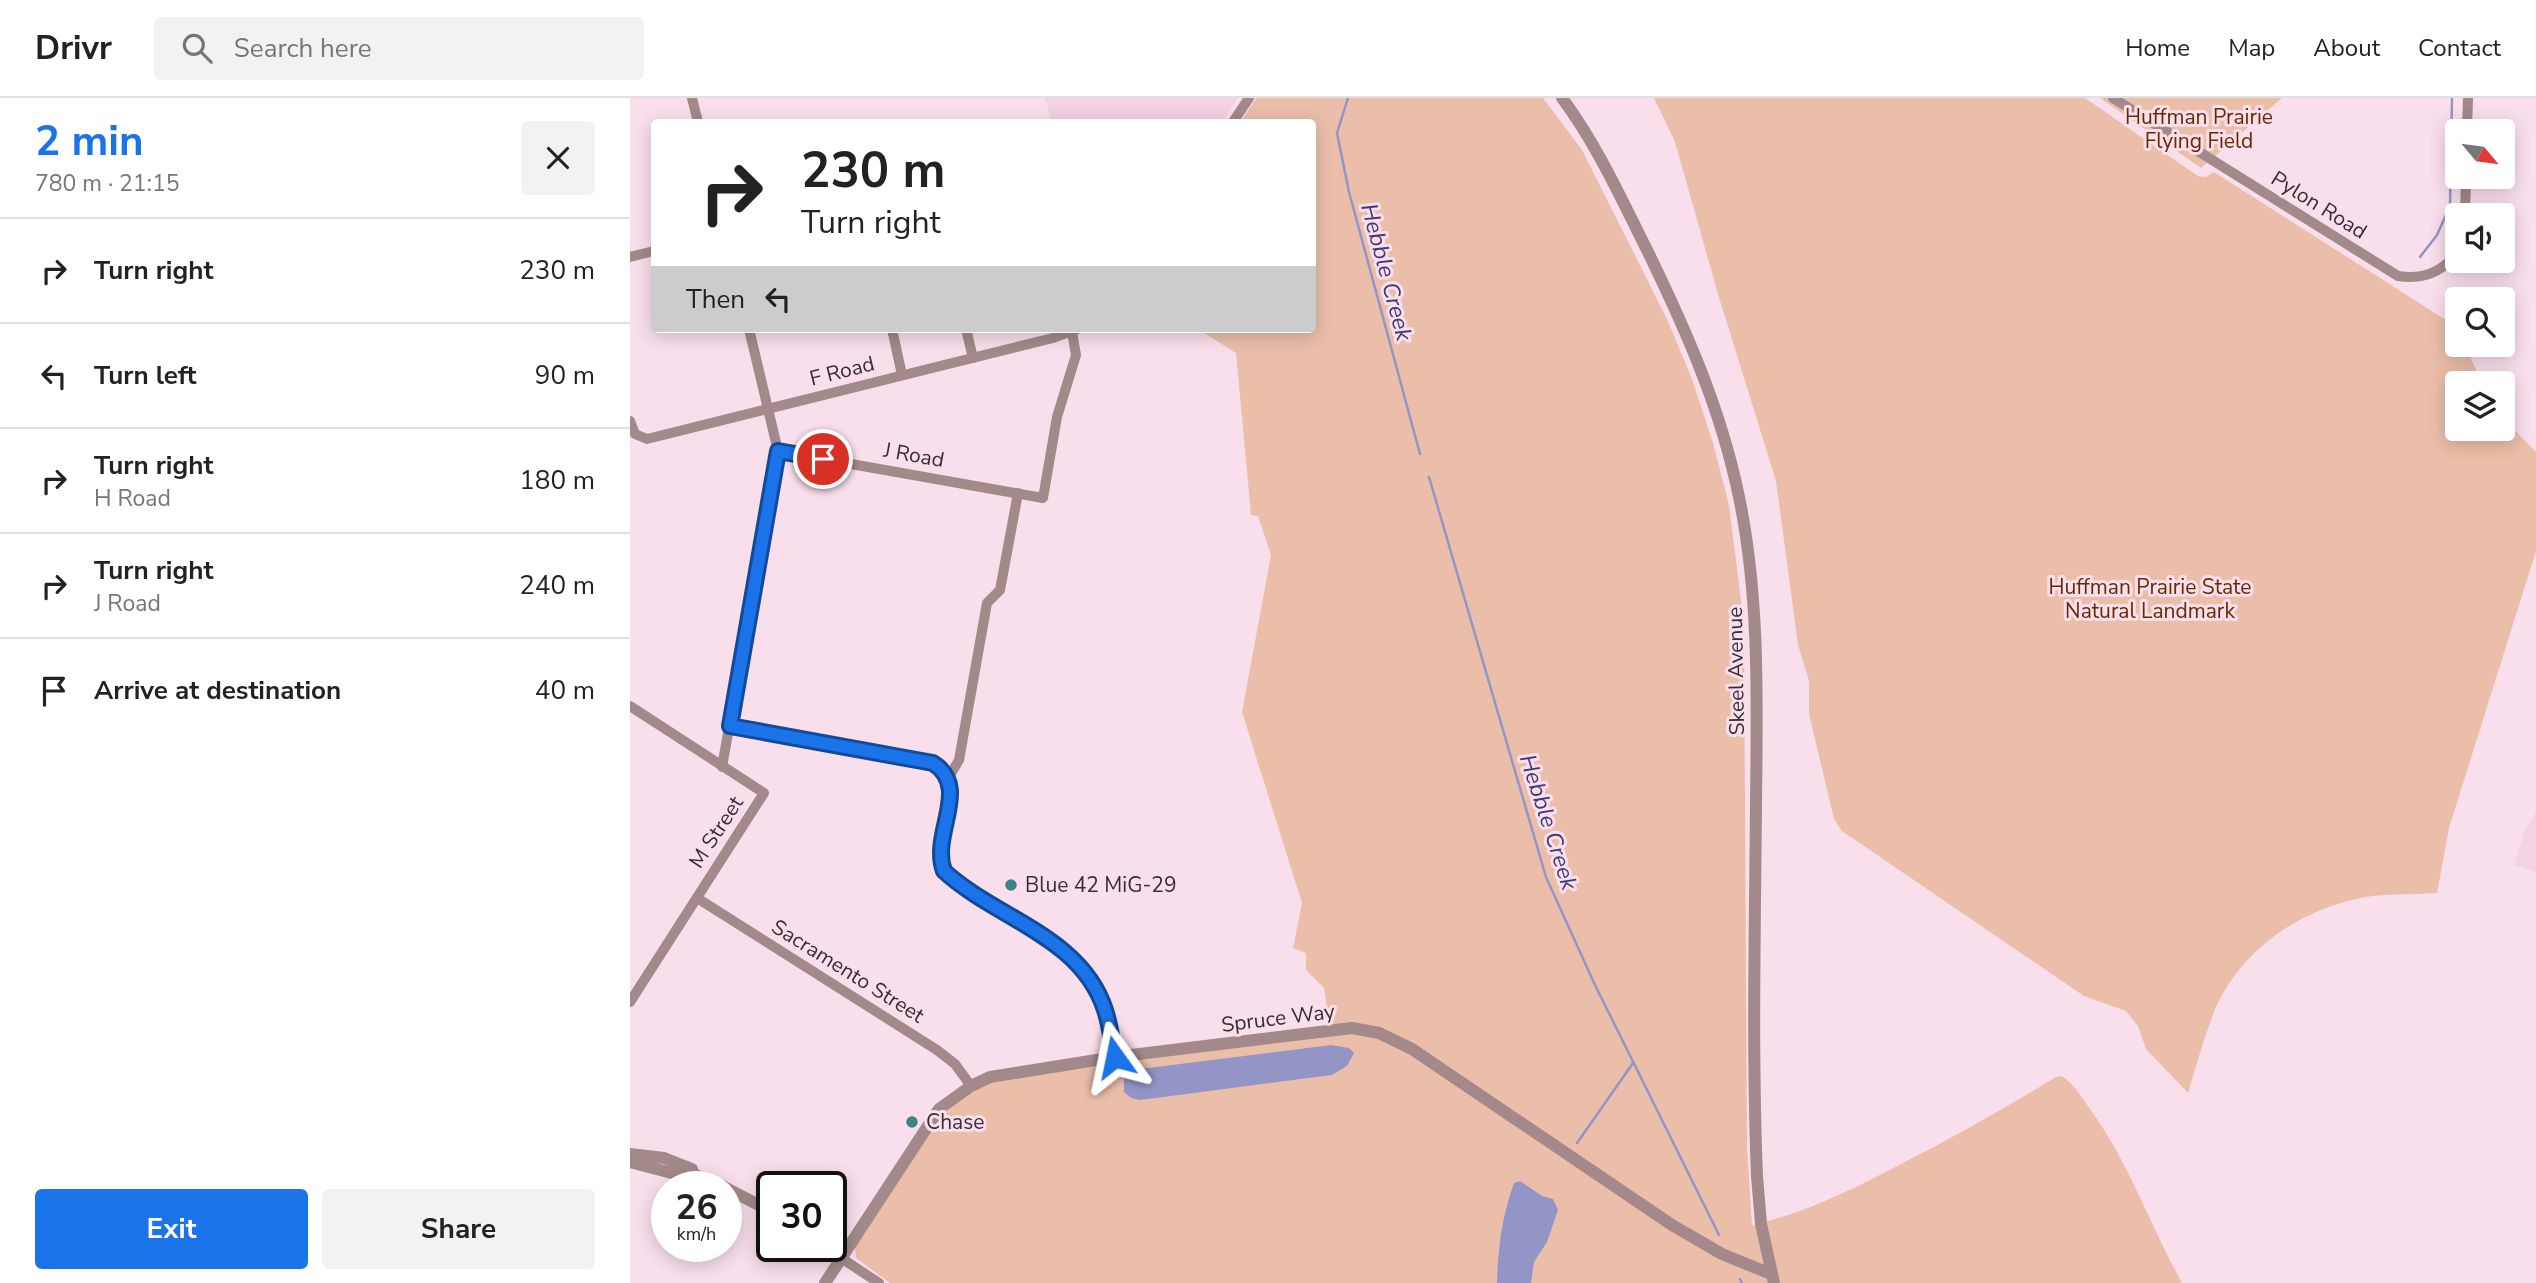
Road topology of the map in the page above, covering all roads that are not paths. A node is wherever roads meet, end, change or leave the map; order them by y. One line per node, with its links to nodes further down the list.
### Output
1 (692, 98): 6 (street)
2 (1249, 98): 7 (street)
3 (1562, 98): 38 (street, Skeel Avenue)
4 (2113, 98): 11 (street, Pylon Road)
5 (2468, 98): 8 (street)
6 (697, 119)
7 (1235, 119)
8 (2467, 119)
9 (651, 252): 10 (street)
10 (630, 257)
11 (2445, 265)
12 (750, 333): 19 (street)
13 (893, 333): 18 (street)
14 (967, 333): 17 (street)
15 (1074, 333): 22 (street, J Road)
16 (1051, 334): 17 (street, F Road)
17 (973, 358): 18 (street, F Road)
18 (902, 376): 19 (street, F Road)
19 (768, 409): 20 (street, F Road); 21 (street)
20 (630, 421)
21 (778, 451): 22 (street, J Road); 24 (street)
22 (1018, 493): 26 (street)
23 (630, 706): 25 (street)
24 (730, 726): 25 (street); 26 (street)
25 (723, 766): 27 (street, M Street)
26 (949, 777): 29 (street)
27 (697, 898): 28 (street); 30 (street, Sacramento Street)
28 (630, 1002)
29 (1115, 1057): 30 (street, Spruce Way); 38 (street, Spruce Way)
30 (971, 1086): 35 (street, Spruce Way)
31 (630, 1154): 34 (street)
32 (630, 1162): 33 (street)
33 (664, 1171)
34 (692, 1171)
35 (847, 1249)
36 (838, 1262): 39 (street, Spruce Way)
37 (847, 1262): 40 (street)
38 (1773, 1278)
39 (825, 1283)
40 (879, 1283)

